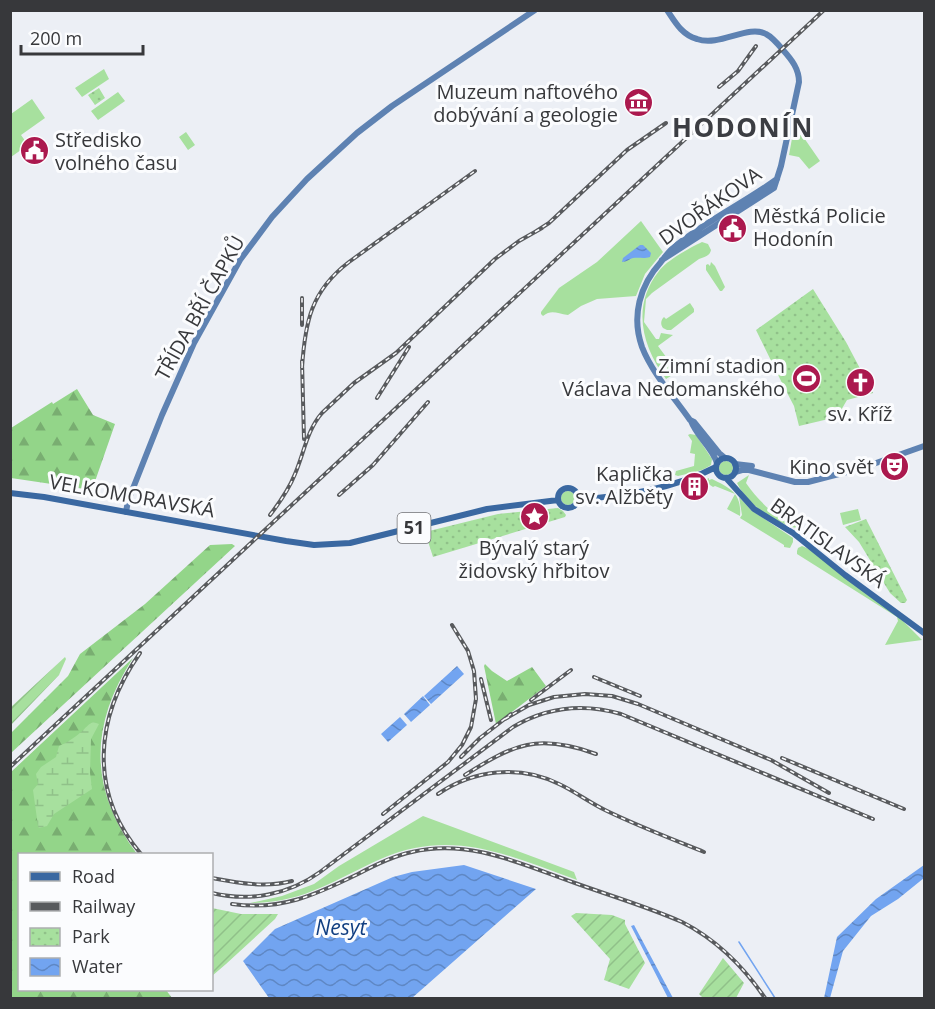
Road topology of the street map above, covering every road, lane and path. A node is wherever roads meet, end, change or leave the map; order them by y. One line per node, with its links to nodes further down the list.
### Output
1 (536, 10): 17 (main road, TŘÍDA BŘÍ ČAPKŮ)
2 (667, 10): 3 (main road, DVOŘÁKOVA)
3 (690, 420): 5 (main road, DVOŘÁKOVA); 7 (main road, DVOŘÁKOVA)
4 (924, 446): 9 (main road)
5 (725, 458): 6 (main road); 7 (main road, 51)
6 (735, 464): 8 (main road); 9 (main road)
7 (717, 465): 10 (main road); 11 (main road, 51)
8 (734, 474): 9 (main road); 12 (main road); 13 (main road)
9 (768, 474)
10 (718, 475): 11 (main road, 51); 12 (main road, 51)
11 (690, 478): 15 (main road, 51)
12 (726, 478): 13 (main road, BRATISLAVSKÁ / 51)
13 (738, 491): 18 (main road, BRATISLAVSKÁ / 51)
14 (10, 492): 17 (main road, VELKOMORAVSKÁ / 51)
15 (578, 499): 16 (main road, 51); 16 (main road, 51)
16 (558, 500): 17 (main road, VELKOMORAVSKÁ / 51)
17 (126, 512)
18 (924, 633)

